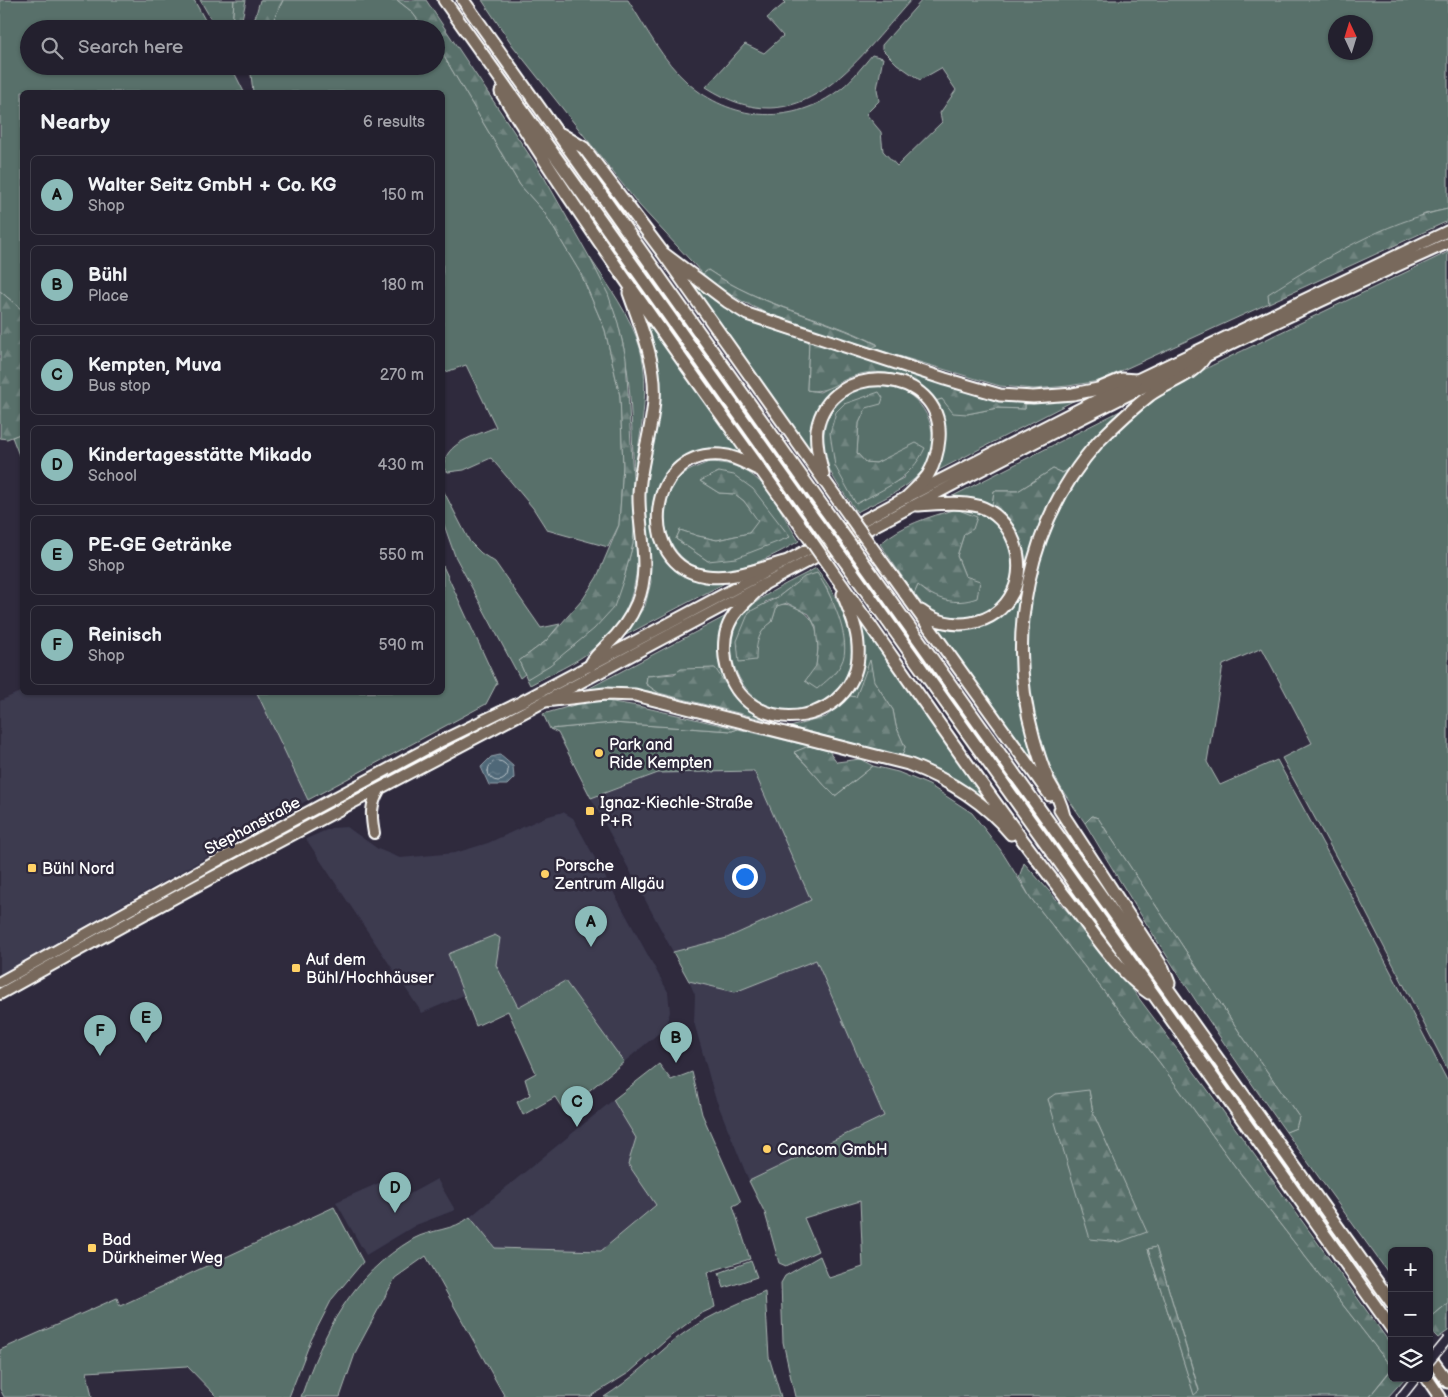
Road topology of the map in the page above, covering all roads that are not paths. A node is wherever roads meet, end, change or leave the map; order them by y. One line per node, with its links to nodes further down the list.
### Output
1 (444, 0): 3 (highway)
2 (463, 0): 4 (highway)
3 (493, 70): 8 (highway); 29 (highway, bridge)
4 (556, 130): 7 (highway); 30 (highway, bridge)
5 (1448, 231): 10 (main road, Stephanstraße)
6 (1448, 243): 9 (main road, Stephanstraße)
7 (663, 253): 10 (highway); 12 (highway)
8 (626, 282): 11 (highway); 19 (highway)
9 (1205, 358): 14 (main road, Stephanstraße); 22 (highway)
10 (1136, 380): 13 (main road, Stephanstraße)
11 (761, 471): 15 (highway); 16 (highway, bridge)
12 (825, 481): 13 (highway); 18 (highway, bridge)
13 (907, 497): 15 (main road, Stephanstraße)
14 (917, 505): 17 (main road, Stephanstraße); 18 (highway)
15 (784, 562): 19 (main road, Stephanstraße)
16 (837, 578): 17 (highway); 24 (highway)
17 (762, 586): 20 (main road, Stephanstraße)
18 (909, 599): 22 (highway)
19 (590, 666): 25 (main road, Stephanstraße)
20 (545, 701): 21 (main road, Stephanstraße); 24 (highway)
21 (379, 790): 23 (main road); 25 (main road, Stephanstraße)
22 (1064, 816): 30 (highway)
23 (374, 833)
24 (1030, 851): 29 (highway)
25 (92, 936): 26 (main road, Stephanstraße)
26 (77, 944): 27 (main road, Stephanstraße); 28 (main road, Stephanstraße)
27 (0, 982)
28 (0, 994)
29 (1156, 997): 32 (highway)
30 (1176, 1001): 31 (highway)
31 (1388, 1297)
32 (1388, 1323)
33 (1448, 1339): 34 (street, bridge)
34 (1433, 1357)
35 (1433, 1361): 38 (highway)
36 (1413, 1382): 39 (street)
37 (1430, 1382): 40 (highway)
38 (1448, 1382)
39 (1401, 1397)
40 (1440, 1397)

